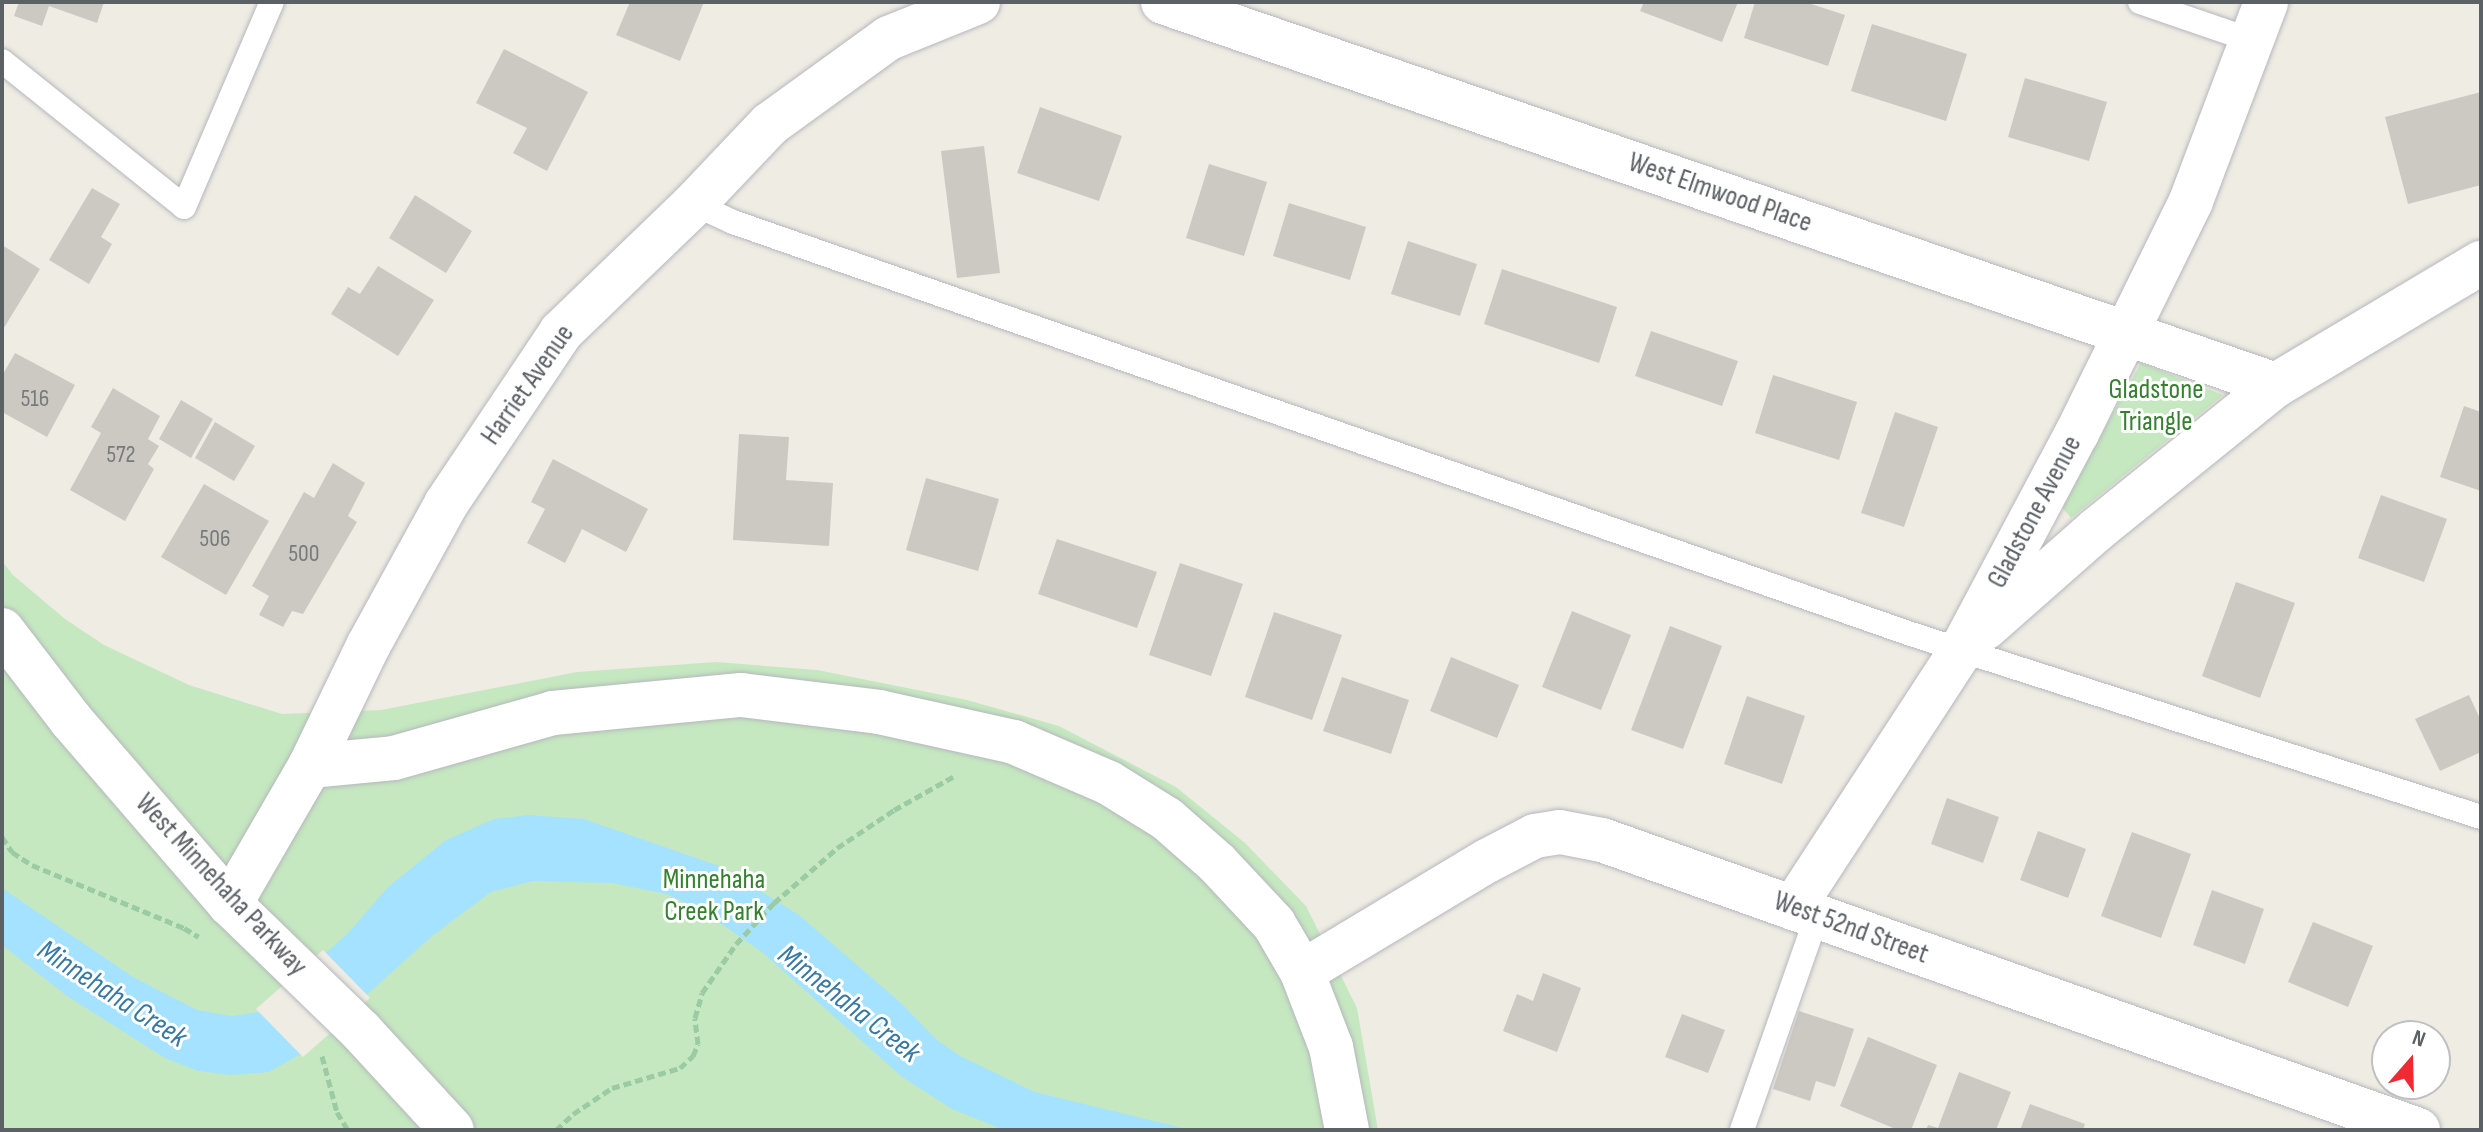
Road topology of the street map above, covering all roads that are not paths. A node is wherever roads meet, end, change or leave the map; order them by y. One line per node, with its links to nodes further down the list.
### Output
1 (272, 2): 6 (lane)
2 (978, 2): 7 (street, Harriet Avenue)
3 (1163, 2): 9 (street, West Elmwood Place)
4 (2140, 2): 5 (lane)
5 (2259, 21): 9 (street, Gladstone Avenue)
6 (2, 61)
7 (694, 204): 12 (lane); 13 (street, Harriet Avenue)
8 (2481, 263): 10 (street)
9 (2127, 332): 10 (street, West Elmwood Place); 12 (street, Gladstone Avenue)
10 (2276, 385): 12 (street)
11 (2, 630): 15 (street, West Minnehaha Parkway)
12 (1962, 649): 14 (lane); 16 (street, Gladstone Avenue)
13 (310, 766): 15 (street, Harriet Avenue); 17 (street)
14 (2481, 817)
15 (230, 904): 18 (street, West Minnehaha Parkway)
16 (1805, 912): 17 (street, West 52nd Street); 20 (lane); 21 (street, West 52nd Street)
17 (1302, 972): 19 (street)
18 (452, 1130)
19 (1347, 1130)
20 (1742, 1130)
21 (2418, 1130)

